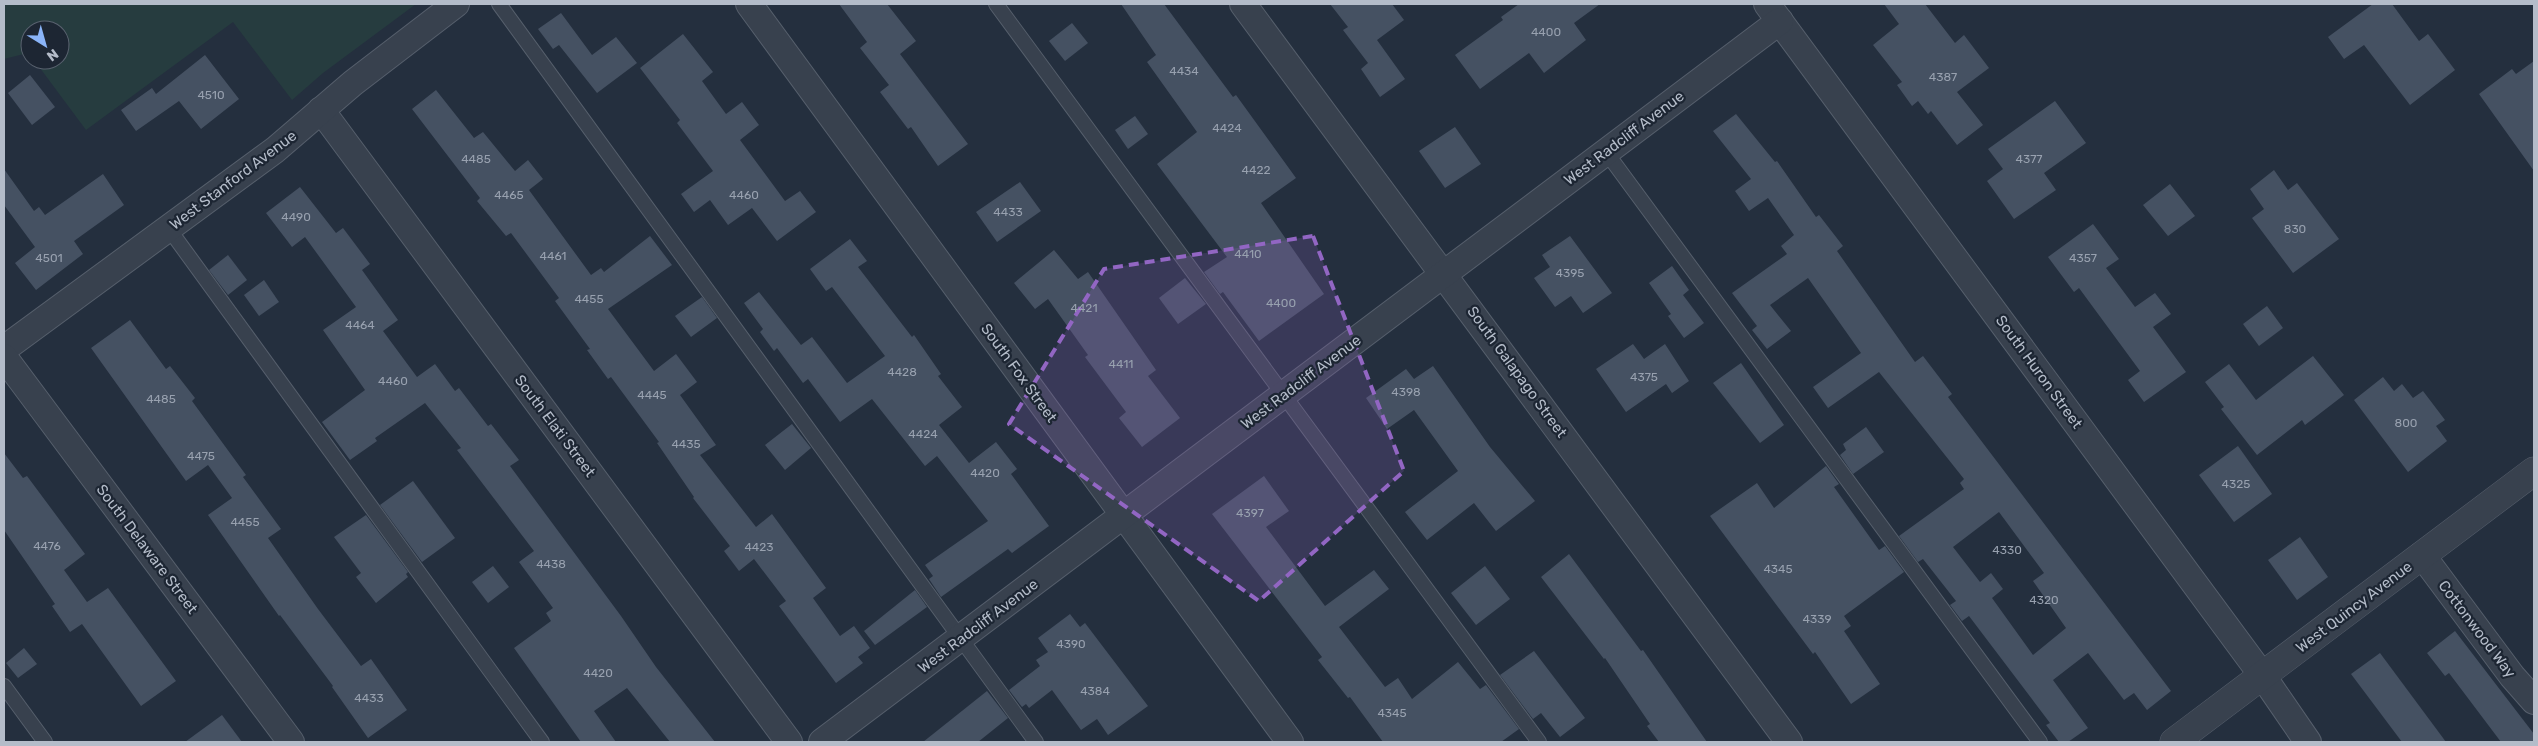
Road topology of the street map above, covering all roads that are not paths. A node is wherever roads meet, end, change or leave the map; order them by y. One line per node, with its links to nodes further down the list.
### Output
1 (456, 4): 7 (street, West Stanford Avenue)
2 (499, 4): 17 (lane)
3 (748, 4): 15 (street, South Fox Street)
4 (996, 4): 13 (lane)
5 (1243, 4): 10 (street, South Galapago Street)
6 (1773, 12): 8 (street, West Radcliff Avenue); 18 (street, South Huron Street)
7 (321, 110): 9 (street, West Stanford Avenue); 24 (street, South Elati Street)
8 (1606, 152): 10 (street, West Radcliff Avenue); 30 (lane)
9 (168, 229): 11 (street, West Stanford Avenue); 23 (lane)
10 (1444, 274): 13 (street, West Radcliff Avenue); 29 (street, South Galapago Street)
11 (4, 349)
12 (4, 357): 22 (street, South Delaware Street)
13 (1284, 395): 15 (street, West Radcliff Avenue); 28 (lane)
14 (2534, 472): 16 (street, West Quincy Avenue)
15 (1123, 516): 17 (street, West Radcliff Avenue); 27 (street, South Fox Street)
16 (2422, 555): 18 (street, West Quincy Avenue); 20 (street, Cottonwood Way)
17 (960, 639): 25 (street, West Radcliff Avenue); 26 (lane)
18 (2262, 675): 31 (street, West Quincy Avenue); 32 (street, South Huron Street)
19 (4, 686): 21 (lane)
20 (2534, 701)
21 (45, 742)
22 (291, 742)
23 (542, 742)
24 (789, 742)
25 (822, 742)
26 (1036, 742)
27 (1290, 742)
28 (1539, 742)
29 (1789, 742)
30 (2040, 742)
31 (2174, 742)
32 (2308, 742)

